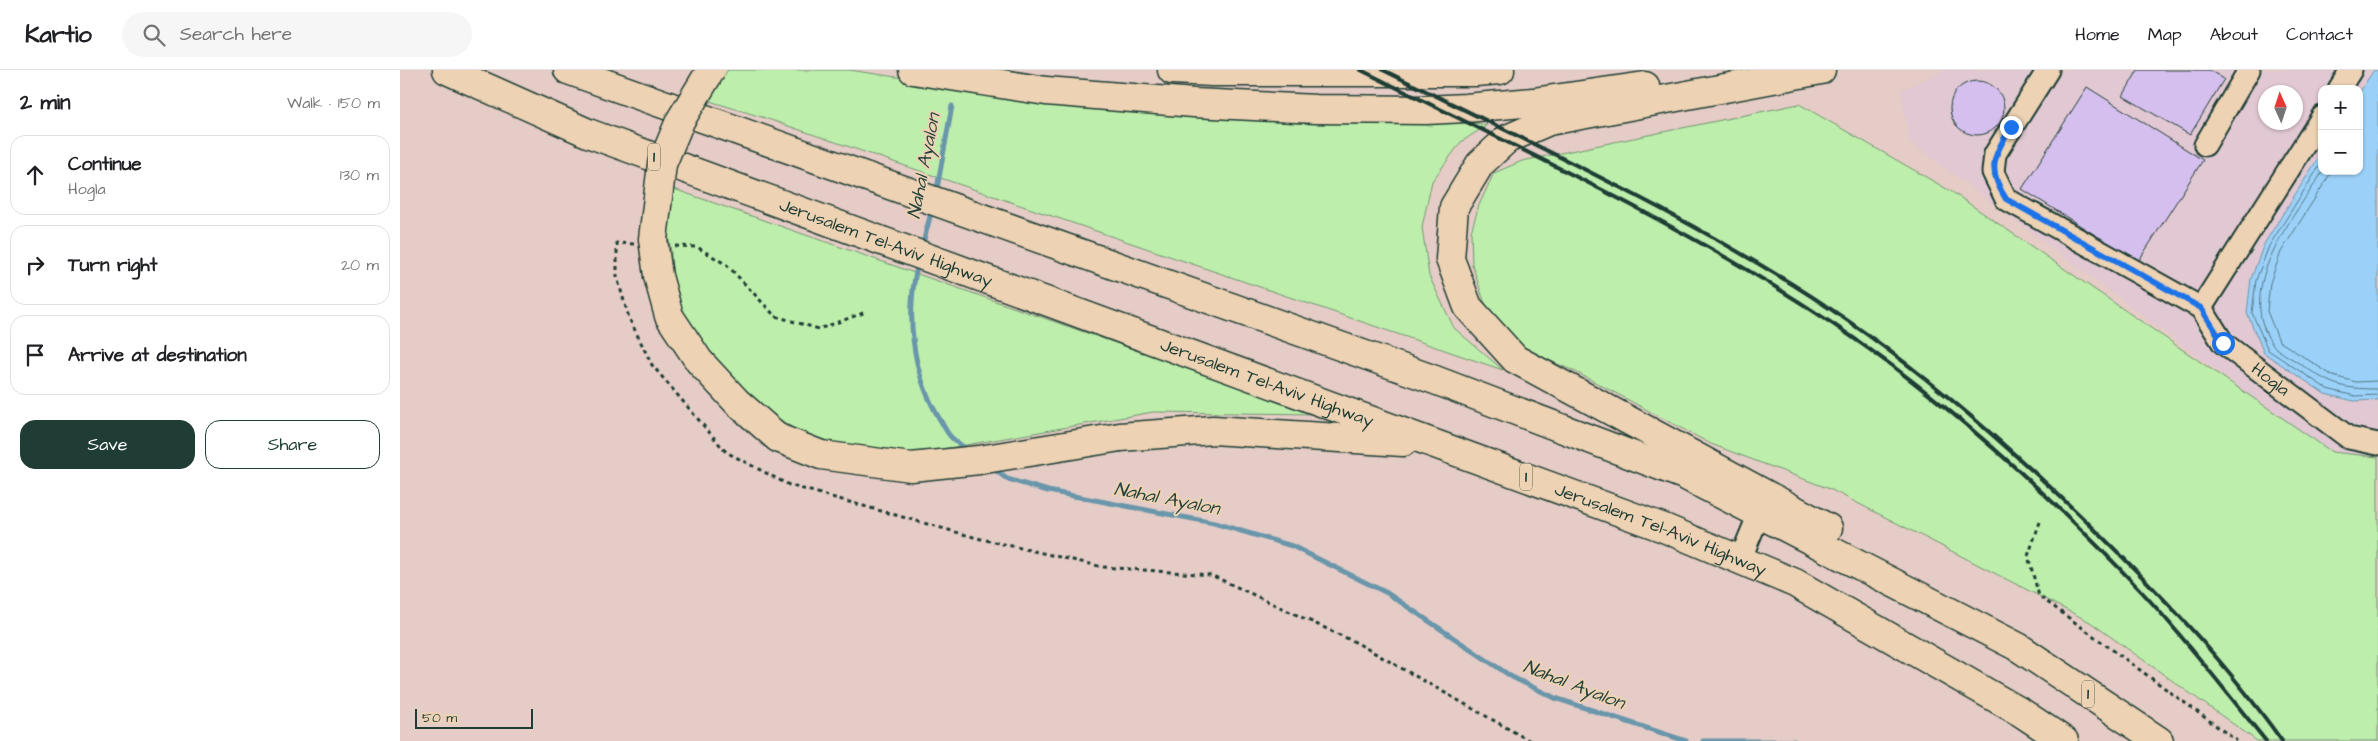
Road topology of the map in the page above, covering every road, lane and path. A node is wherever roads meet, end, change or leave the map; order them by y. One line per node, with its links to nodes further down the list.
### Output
1 (447, 70): 17 (highway, Jerusalem Tel-Aviv Highway / 1)
2 (568, 70): 18 (highway, 1)
3 (711, 70): 17 (highway, bridge)
4 (913, 70): 7 (highway)
5 (1172, 70): 6 (highway)
6 (1500, 70)
7 (1740, 70)
8 (1821, 70): 21 (highway)
9 (2048, 70): 15 (street, Hogla)
10 (2249, 70): 14 (street)
11 (2351, 70): 12 (street)
12 (2342, 85)
13 (2318, 123): 15 (street)
14 (2205, 145)
15 (2201, 308): 16 (street, Hogla)
16 (2378, 444)
17 (1621, 512): 20 (highway, Jerusalem Tel-Aviv Highway / 1)
18 (1759, 514): 20 (street); 21 (highway, 1)
19 (2040, 522): 24 (path)
20 (1740, 560): 22 (highway, Jerusalem Tel-Aviv Highway / 1)
21 (2018, 647): 23 (highway, 1)
22 (2064, 741)
23 (2159, 741)
24 (2237, 741)

